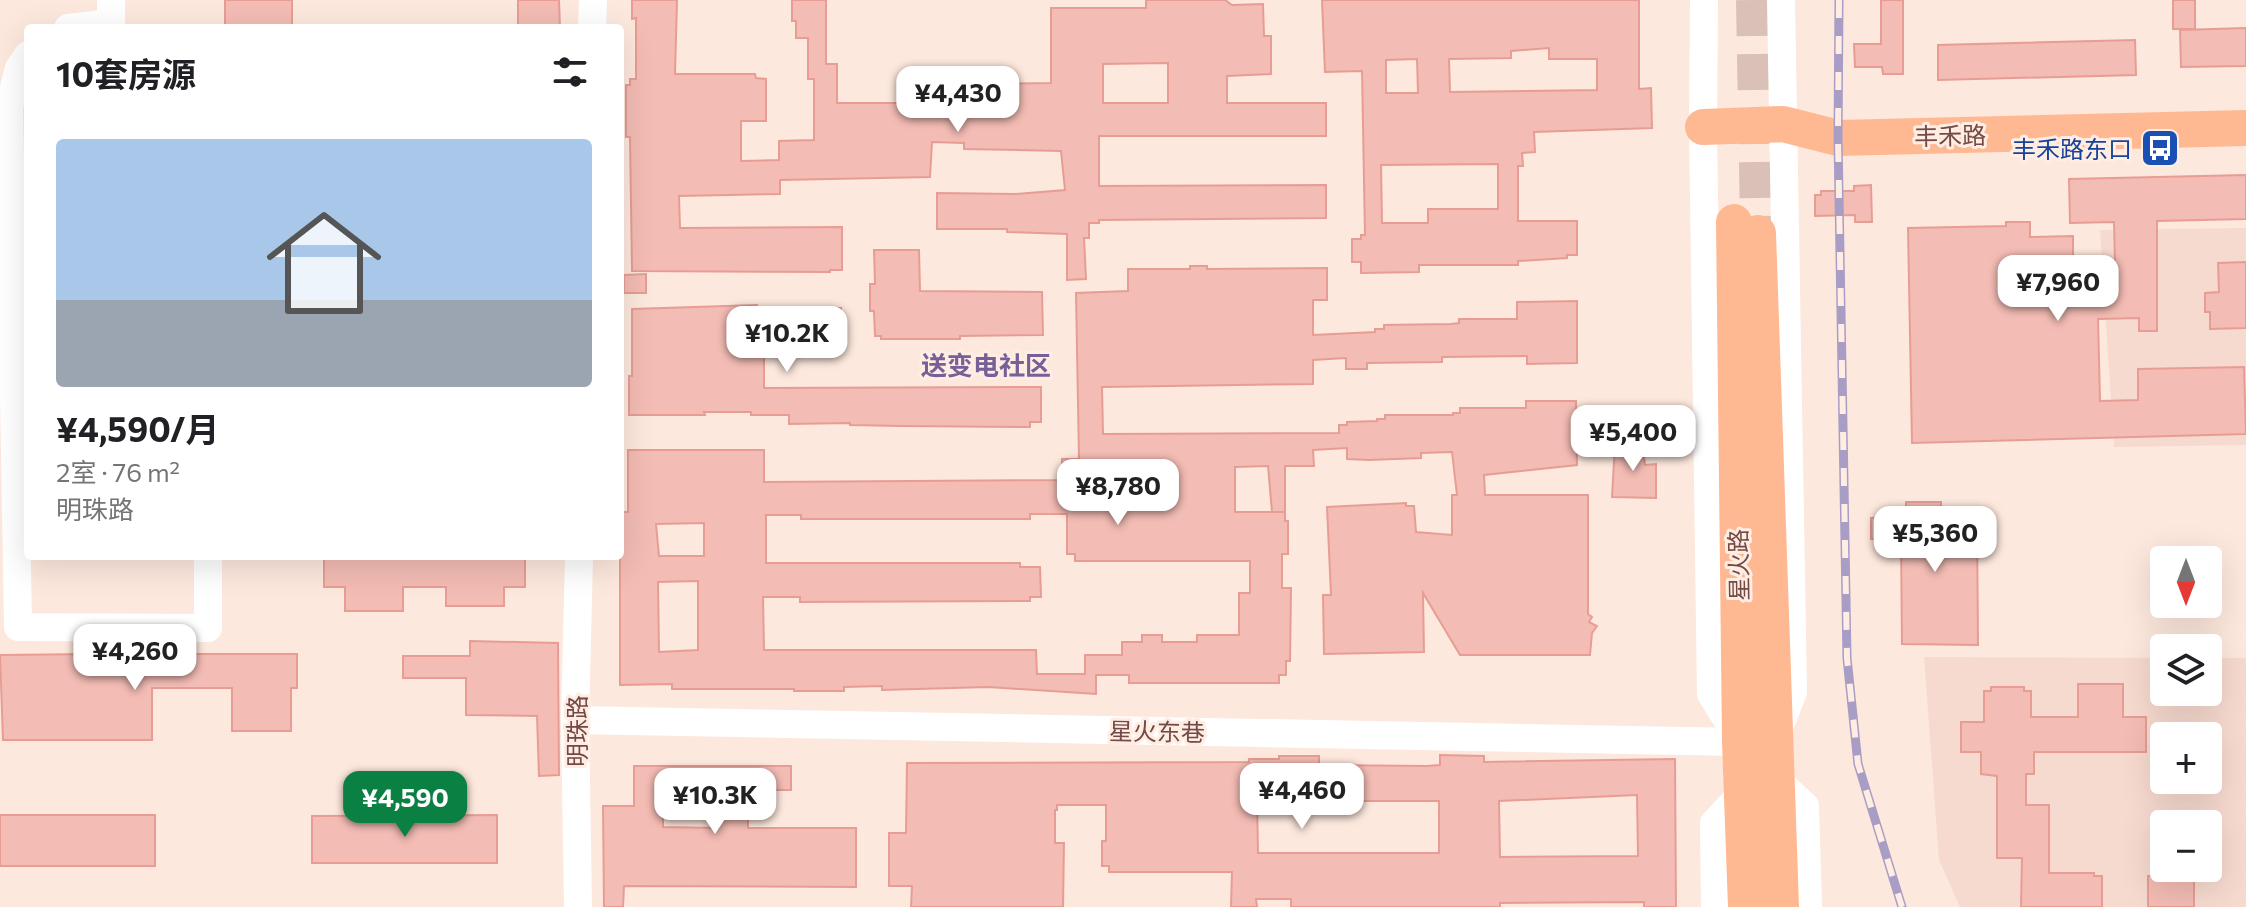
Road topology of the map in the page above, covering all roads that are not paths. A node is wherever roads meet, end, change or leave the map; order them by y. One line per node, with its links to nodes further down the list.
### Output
1 (111, 0): 5 (street)
2 (593, 0): 6 (street)
3 (1704, 0): 9 (street)
4 (1781, 0): 8 (street)
5 (102, 24)
6 (592, 24)
7 (24, 61): 12 (street)
8 (1783, 124): 9 (main road, 丰禾路); 10 (main road, 丰禾路); 16 (street)
9 (1703, 127): 16 (street)
10 (2246, 128)
11 (1746, 223): 16 (main road, 星火路)
12 (19, 228): 13 (street)
13 (208, 560)
14 (579, 560): 15 (street, 明珠路)
15 (575, 720): 16 (street, 星火东巷); 19 (street, 明珠路)
16 (1757, 740): 17 (main road, 星火路); 18 (main road, 星火路)
17 (1776, 779): 22 (main road, 星火路); 23 (street)
18 (1742, 793): 20 (street); 21 (main road, 星火路)
19 (578, 907)
20 (1715, 907)
21 (1746, 907)
22 (1781, 907)
23 (1808, 907)

